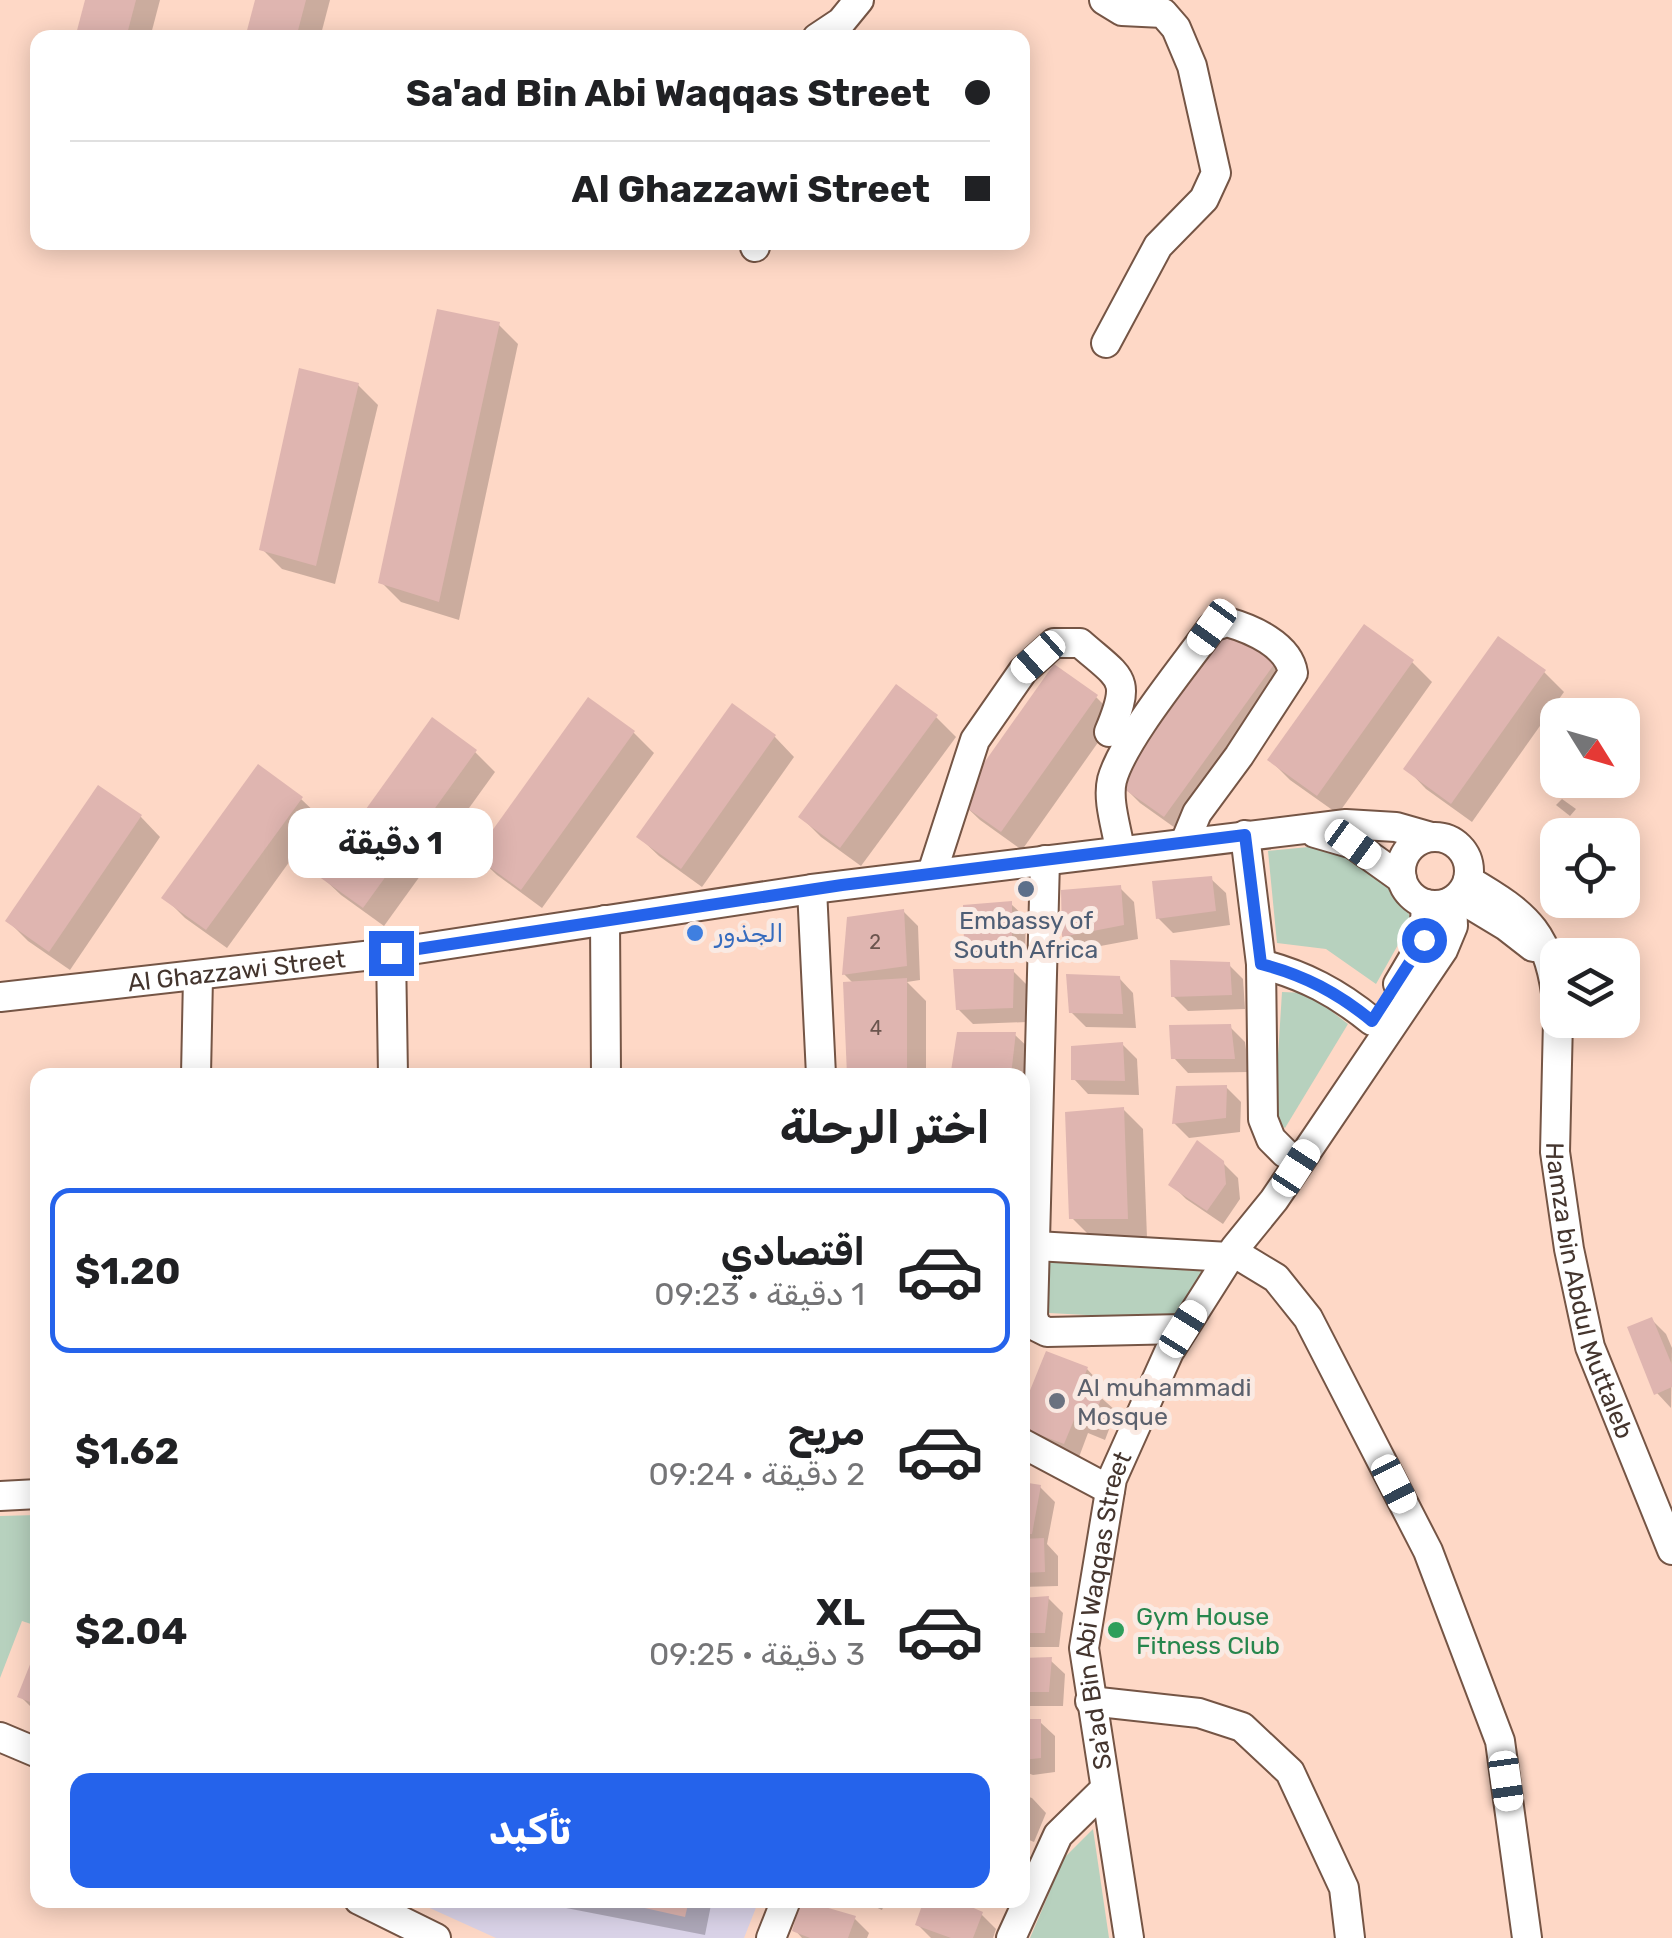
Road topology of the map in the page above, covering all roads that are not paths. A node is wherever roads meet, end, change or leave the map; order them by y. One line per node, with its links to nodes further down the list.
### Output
1 (859, 0): 3 (street)
2 (1104, 0): 4 (street)
3 (828, 30)
4 (1106, 343)
5 (1109, 732): 12 (street)
6 (1304, 830): 7 (street, Al Ghazzawi Street); 8 (street, Al Ghazzawi Street); 13 (street, Al Ghazzawi Street)
7 (1245, 835): 9 (street, Al Ghazzawi Street); 19 (street)
8 (1431, 837): 13 (street); 15 (street)
9 (1185, 842): 10 (street, Al Ghazzawi Street); 10 (street)
10 (1120, 850): 11 (street, Al Ghazzawi Street)
11 (1045, 860): 12 (street, Al Ghazzawi Street); 29 (street)
12 (932, 873): 14 (street, Al Ghazzawi Street)
13 (1402, 880): 15 (street)
14 (812, 890): 16 (street, Al Ghazzawi Street); 27 (street)
15 (1451, 895): 17 (street); 22 (street, Sa'ad Bin Abi Waqqas Street); 30 (street, Sa'ad Bin Abi Waqqas Street)
16 (605, 920): 18 (street, Al Ghazzawi Street); 26 (street)
17 (1540, 940)
18 (391, 953): 20 (street, Al Ghazzawi Street); 25 (street)
19 (1261, 964): 22 (street); 28 (street)
20 (198, 977): 21 (street, Al Ghazzawi Street); 24 (street)
21 (0, 997)
22 (1372, 1021): 28 (street, Sa'ad Bin Abi Waqqas Street)
23 (1558, 1038): 36 (street, Hamza bin Abdul Muttaleb)
24 (196, 1068)
25 (394, 1068)
26 (606, 1068)
27 (821, 1068)
28 (1286, 1153): 30 (street, Sa'ad Bin Abi Waqqas Street)
29 (1036, 1246): 30 (street); 31 (street)
30 (1232, 1252): 31 (street, Sa'ad Bin Abi Waqqas Street); 50 (street)
31 (1183, 1329): 33 (street, Sa'ad Bin Abi Waqqas Street)
32 (1030, 1447): 33 (street)
33 (1110, 1490): 37 (street, Sa'ad Bin Abi Waqqas Street)
34 (30, 1494): 35 (street)
35 (0, 1496)
36 (1672, 1550)
37 (1090, 1701): 40 (street, Sa'ad Bin Abi Waqqas Street); 49 (street)
38 (0, 1736): 39 (street)
39 (30, 1749)
40 (1105, 1789): 41 (street); 48 (street, Sa'ad Bin Abi Waqqas Street)
41 (1030, 1896)
42 (374, 1908): 45 (street)
43 (783, 1908): 46 (street)
44 (1025, 1908): 47 (street)
45 (436, 1938)
46 (771, 1938)
47 (1011, 1938)
48 (1128, 1938)
49 (1350, 1938)
50 (1527, 1938)

